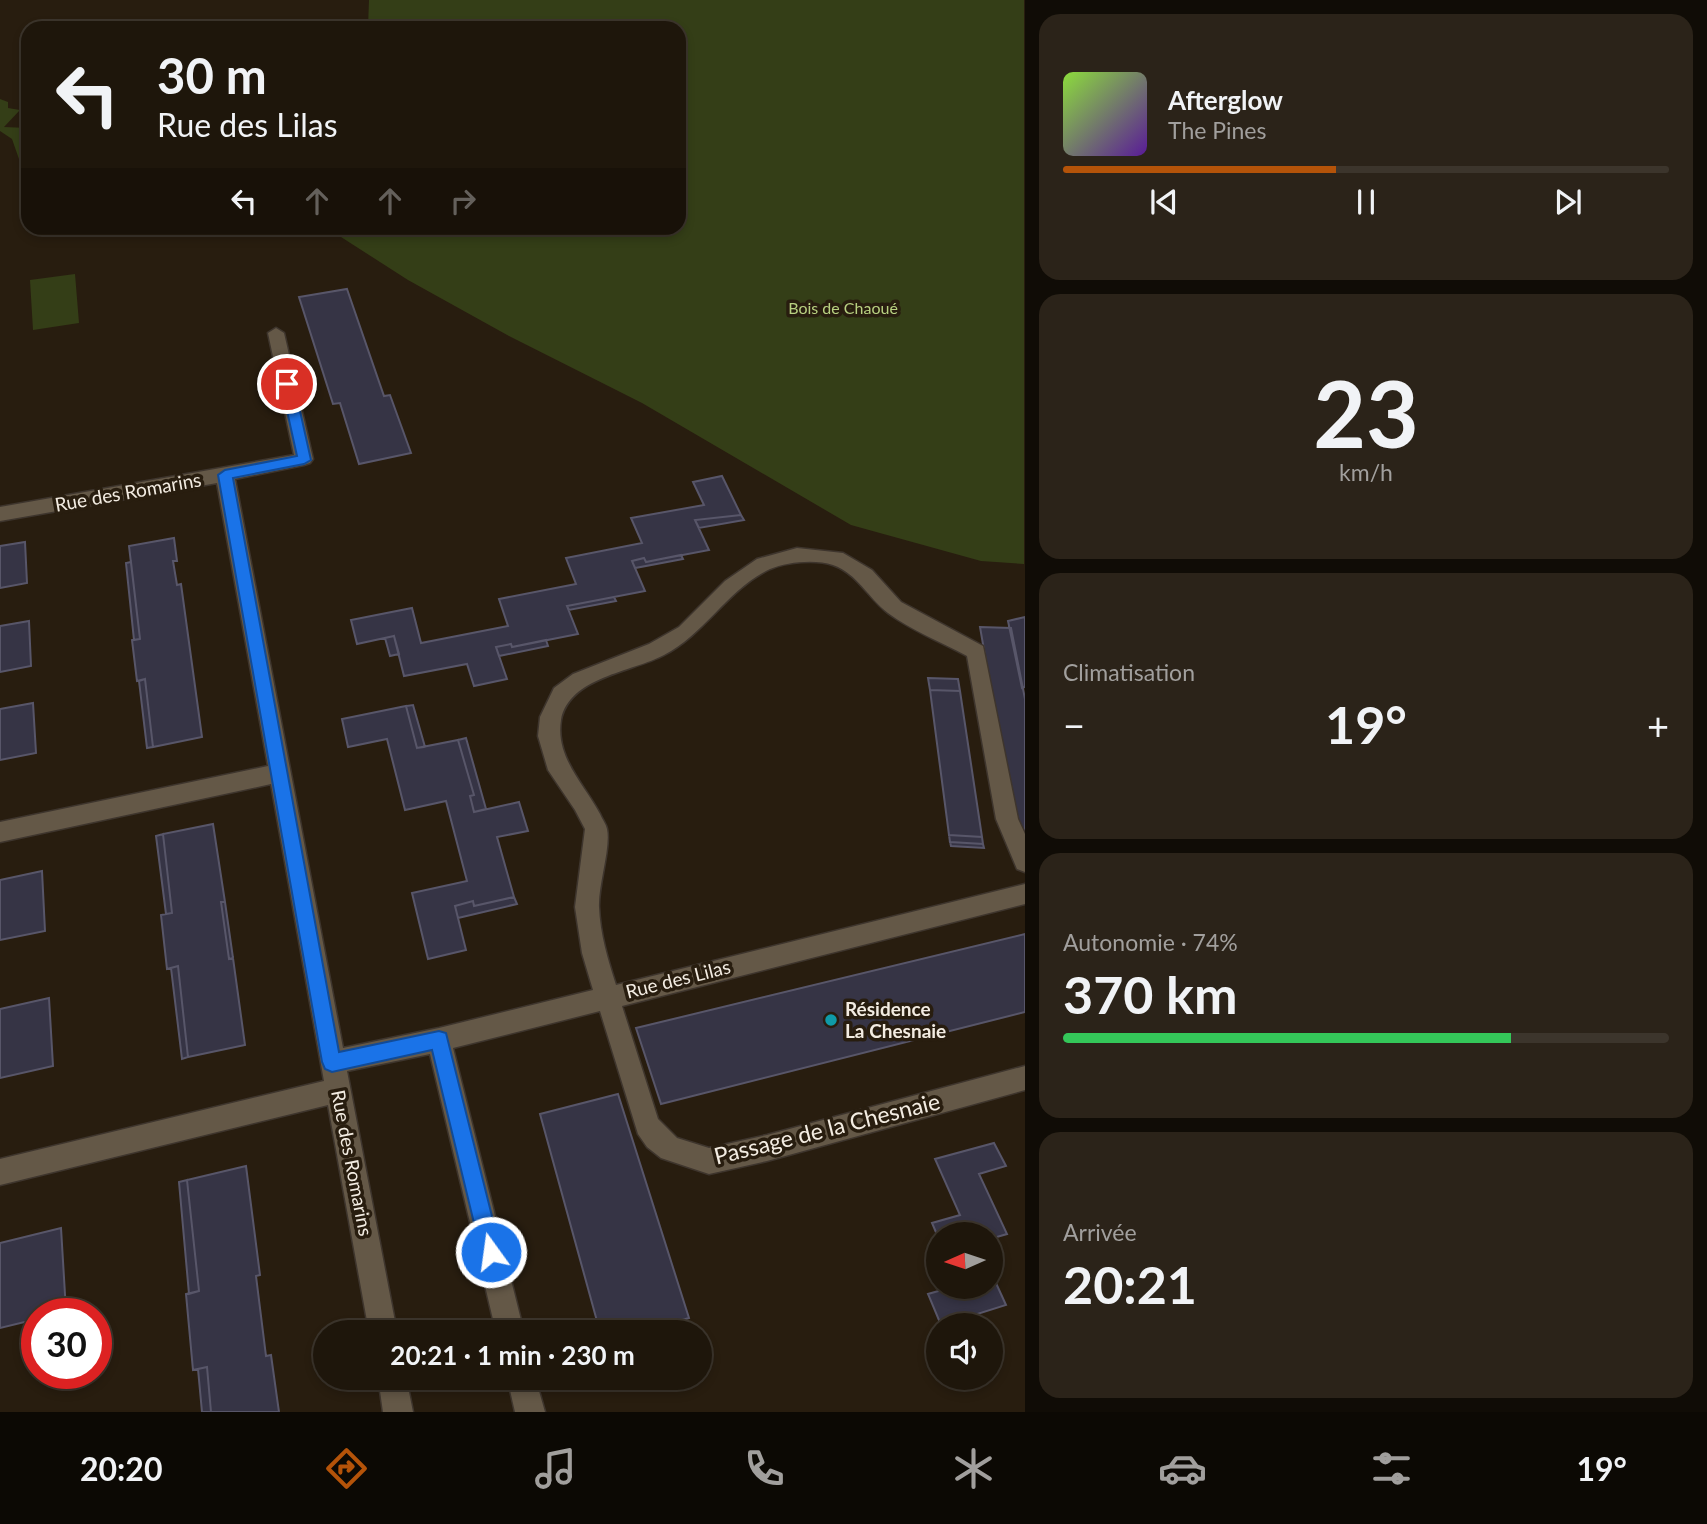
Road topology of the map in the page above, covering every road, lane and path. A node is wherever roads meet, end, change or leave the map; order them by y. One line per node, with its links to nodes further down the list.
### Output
1 (276, 333): 2 (street)
2 (225, 475): 3 (street, Rue des Romarins); 4 (street, Rue des Romarins)
3 (0, 514)
4 (279, 773): 5 (street); 10 (street, Rue des Romarins)
5 (0, 832)
6 (1024, 862): 8 (street, Passage de la Chesnaie)
7 (1024, 894): 8 (street, Rue des Lilas)
8 (606, 996): 9 (street, Rue des Lilas); 11 (street, Passage de la Chesnaie)
9 (439, 1040): 10 (street, Rue des Lilas); 15 (street)
10 (332, 1062): 12 (street, Rue des Romarins)
11 (1024, 1078)
12 (338, 1090): 13 (street); 14 (street, Rue des Romarins)
13 (0, 1172)
14 (381, 1320)
15 (507, 1320)
16 (394, 1390): 18 (street)
17 (524, 1390): 19 (street)
18 (398, 1412)
19 (530, 1412)

